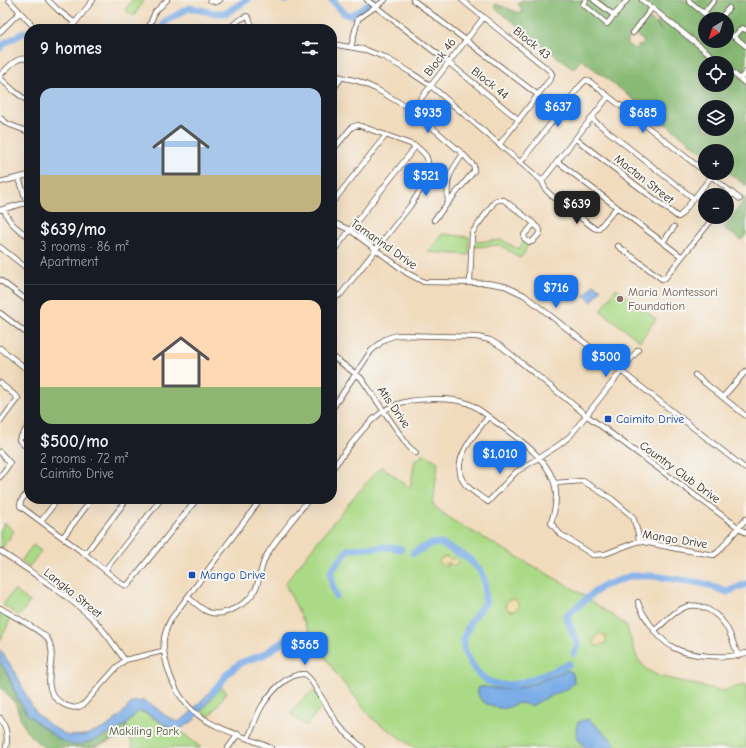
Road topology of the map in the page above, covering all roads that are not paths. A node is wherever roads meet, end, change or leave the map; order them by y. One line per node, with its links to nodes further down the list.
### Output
1 (9, 0): 19 (street)
2 (48, 0): 25 (street)
3 (167, 0): 27 (street)
4 (210, 0): 5 (street)
5 (220, 0)
6 (385, 0): 16 (street)
7 (413, 0): 34 (street)
8 (462, 0): 24 (street)
9 (586, 0): 23 (street)
10 (594, 0): 23 (street)
11 (627, 0): 23 (street)
12 (642, 0): 17 (street)
13 (690, 0): 20 (street)
14 (714, 0): 21 (street)
15 (92, 1): 25 (street)
16 (371, 3): 37 (street); 40 (street, Block 44)
17 (652, 8): 32 (street); 38 (street)
18 (729, 8): 22 (street)
19 (20, 12): 26 (street); 30 (street)
20 (703, 12)
21 (705, 12)
22 (726, 12)
23 (615, 16)
24 (484, 17): 34 (street, Block 46); 50 (street, Block 43)
25 (75, 23)
26 (31, 24)
27 (150, 24)
28 (234, 24): 29 (street)
29 (251, 24)
30 (0, 30)
31 (746, 30): 33 (street)
32 (633, 33)
33 (734, 37): 36 (street)
34 (466, 40): 40 (street, Block 46); 50 (street)
35 (337, 45): 37 (street)
36 (746, 46)
37 (351, 47): 49 (street)
38 (711, 56)
39 (24, 58): 43 (street)
40 (448, 62): 49 (street, Block 46); 56 (street, Block 44)
41 (746, 72): 46 (street)
42 (734, 74): 46 (street)
43 (0, 76): 52 (street)
44 (337, 76): 45 (street)
45 (342, 77): 47 (street); 53 (street)
46 (740, 79): 48 (street)
47 (337, 84)
48 (746, 84)
49 (431, 86): 53 (street, Block 46); 61 (street)
50 (538, 95): 56 (street, Block 43)
51 (608, 96): 55 (street); 65 (street); 66 (street)
52 (24, 98)
53 (412, 110): 63 (street)
54 (0, 118): 57 (street)
55 (592, 119): 59 (street); 77 (street)
56 (519, 120): 61 (street, Block 43)
57 (24, 130)
58 (386, 135): 60 (street); 62 (street); 76 (street)
59 (576, 139): 64 (street); 77 (street, Mactan Street)
60 (337, 145)
61 (499, 145): 65 (street)
62 (416, 146): 88 (street); 94 (street)
63 (463, 154): 79 (street); 79 (street)
64 (558, 162): 71 (street); 81 (street)
65 (520, 163): 71 (street)
66 (698, 166)
67 (24, 176): 68 (street)
68 (19, 178): 72 (street); 74 (street)
69 (708, 180): 77 (street, Mactan Street)
70 (715, 180): 73 (street)
71 (542, 181): 81 (street)
72 (0, 182)
73 (725, 188)
74 (24, 192)
75 (734, 195): 78 (street)
76 (337, 197)
77 (693, 198)
78 (740, 199)
79 (448, 203): 83 (street)
80 (24, 204): 82 (street)
81 (617, 207): 90 (street)
82 (2, 209): 89 (street)
83 (434, 220)
84 (337, 224): 88 (street, Tamarind Drive)
85 (534, 224): 98 (street)
86 (708, 224): 95 (street)
87 (674, 227): 90 (street)
88 (350, 230): 93 (street); 94 (street, Tamarind Drive)
89 (24, 233)
90 (663, 242): 95 (street)
91 (0, 246): 96 (street)
92 (618, 246): 95 (street)
93 (337, 247)
94 (376, 250): 98 (street, Tamarind Drive); 99 (street)
95 (682, 257)
96 (24, 266)
97 (0, 280): 100 (street)
98 (470, 282): 107 (street, Tamarind Drive)
99 (337, 297)
100 (24, 298)
101 (0, 313): 102 (street)
102 (24, 331)
103 (0, 348): 106 (street)
104 (638, 350): 107 (street)
105 (337, 360): 109 (street, Atis Drive)
106 (24, 367)
107 (622, 371): 116 (street); 127 (street, Tamarind Drive)
108 (746, 371): 112 (street)
109 (354, 374): 113 (street, Country Club Drive); 114 (street, Atis Drive); 116 (street, Country Club Drive)
110 (695, 375): 112 (street)
111 (0, 383): 115 (street)
112 (723, 397): 117 (street)
113 (337, 401)
114 (384, 410): 118 (street, Mango Drive); 124 (street, Atis Drive); 126 (street, Mango Drive)
115 (2, 414): 119 (street)
116 (586, 415): 125 (street); 140 (street, Country Club Drive)
117 (746, 416)
118 (488, 417): 125 (street, Mango Drive); 125 (street)
119 (0, 422)
120 (24, 432): 121 (street)
121 (22, 435): 122 (street)
122 (24, 445)
123 (0, 452): 128 (street)
124 (416, 453)
125 (540, 458): 129 (street, Mango Drive)
126 (337, 463)
127 (746, 469)
128 (0, 477)
129 (554, 483): 143 (street); 143 (street, Mango Drive)
130 (24, 496): 139 (street)
131 (54, 504): 139 (street)
132 (88, 504): 142 (street)
133 (123, 504): 145 (street)
134 (157, 504): 146 (street)
135 (191, 504): 146 (street)
136 (257, 504): 147 (street)
137 (305, 504): 147 (street)
138 (746, 519): 140 (street)
139 (41, 521): 142 (street)
140 (739, 528): 141 (street, Country Club Drive); 143 (street, Mango Drive)
141 (746, 533)
142 (63, 537): 145 (street)
143 (639, 541)
144 (0, 551): 154 (street, Langka Street)
145 (85, 554): 146 (street)
146 (105, 570)
147 (188, 597): 151 (street)
148 (638, 602): 150 (street)
149 (0, 608): 154 (street)
150 (654, 631): 153 (street); 153 (street)
151 (163, 651): 154 (street); 156 (street)
152 (746, 653): 153 (street)
153 (738, 656)
154 (125, 660)
155 (0, 718): 158 (street)
156 (238, 734): 157 (street); 159 (street)
157 (248, 738): 160 (street); 161 (street)
158 (6, 748)
159 (228, 748)
160 (271, 748)
161 (364, 748)

